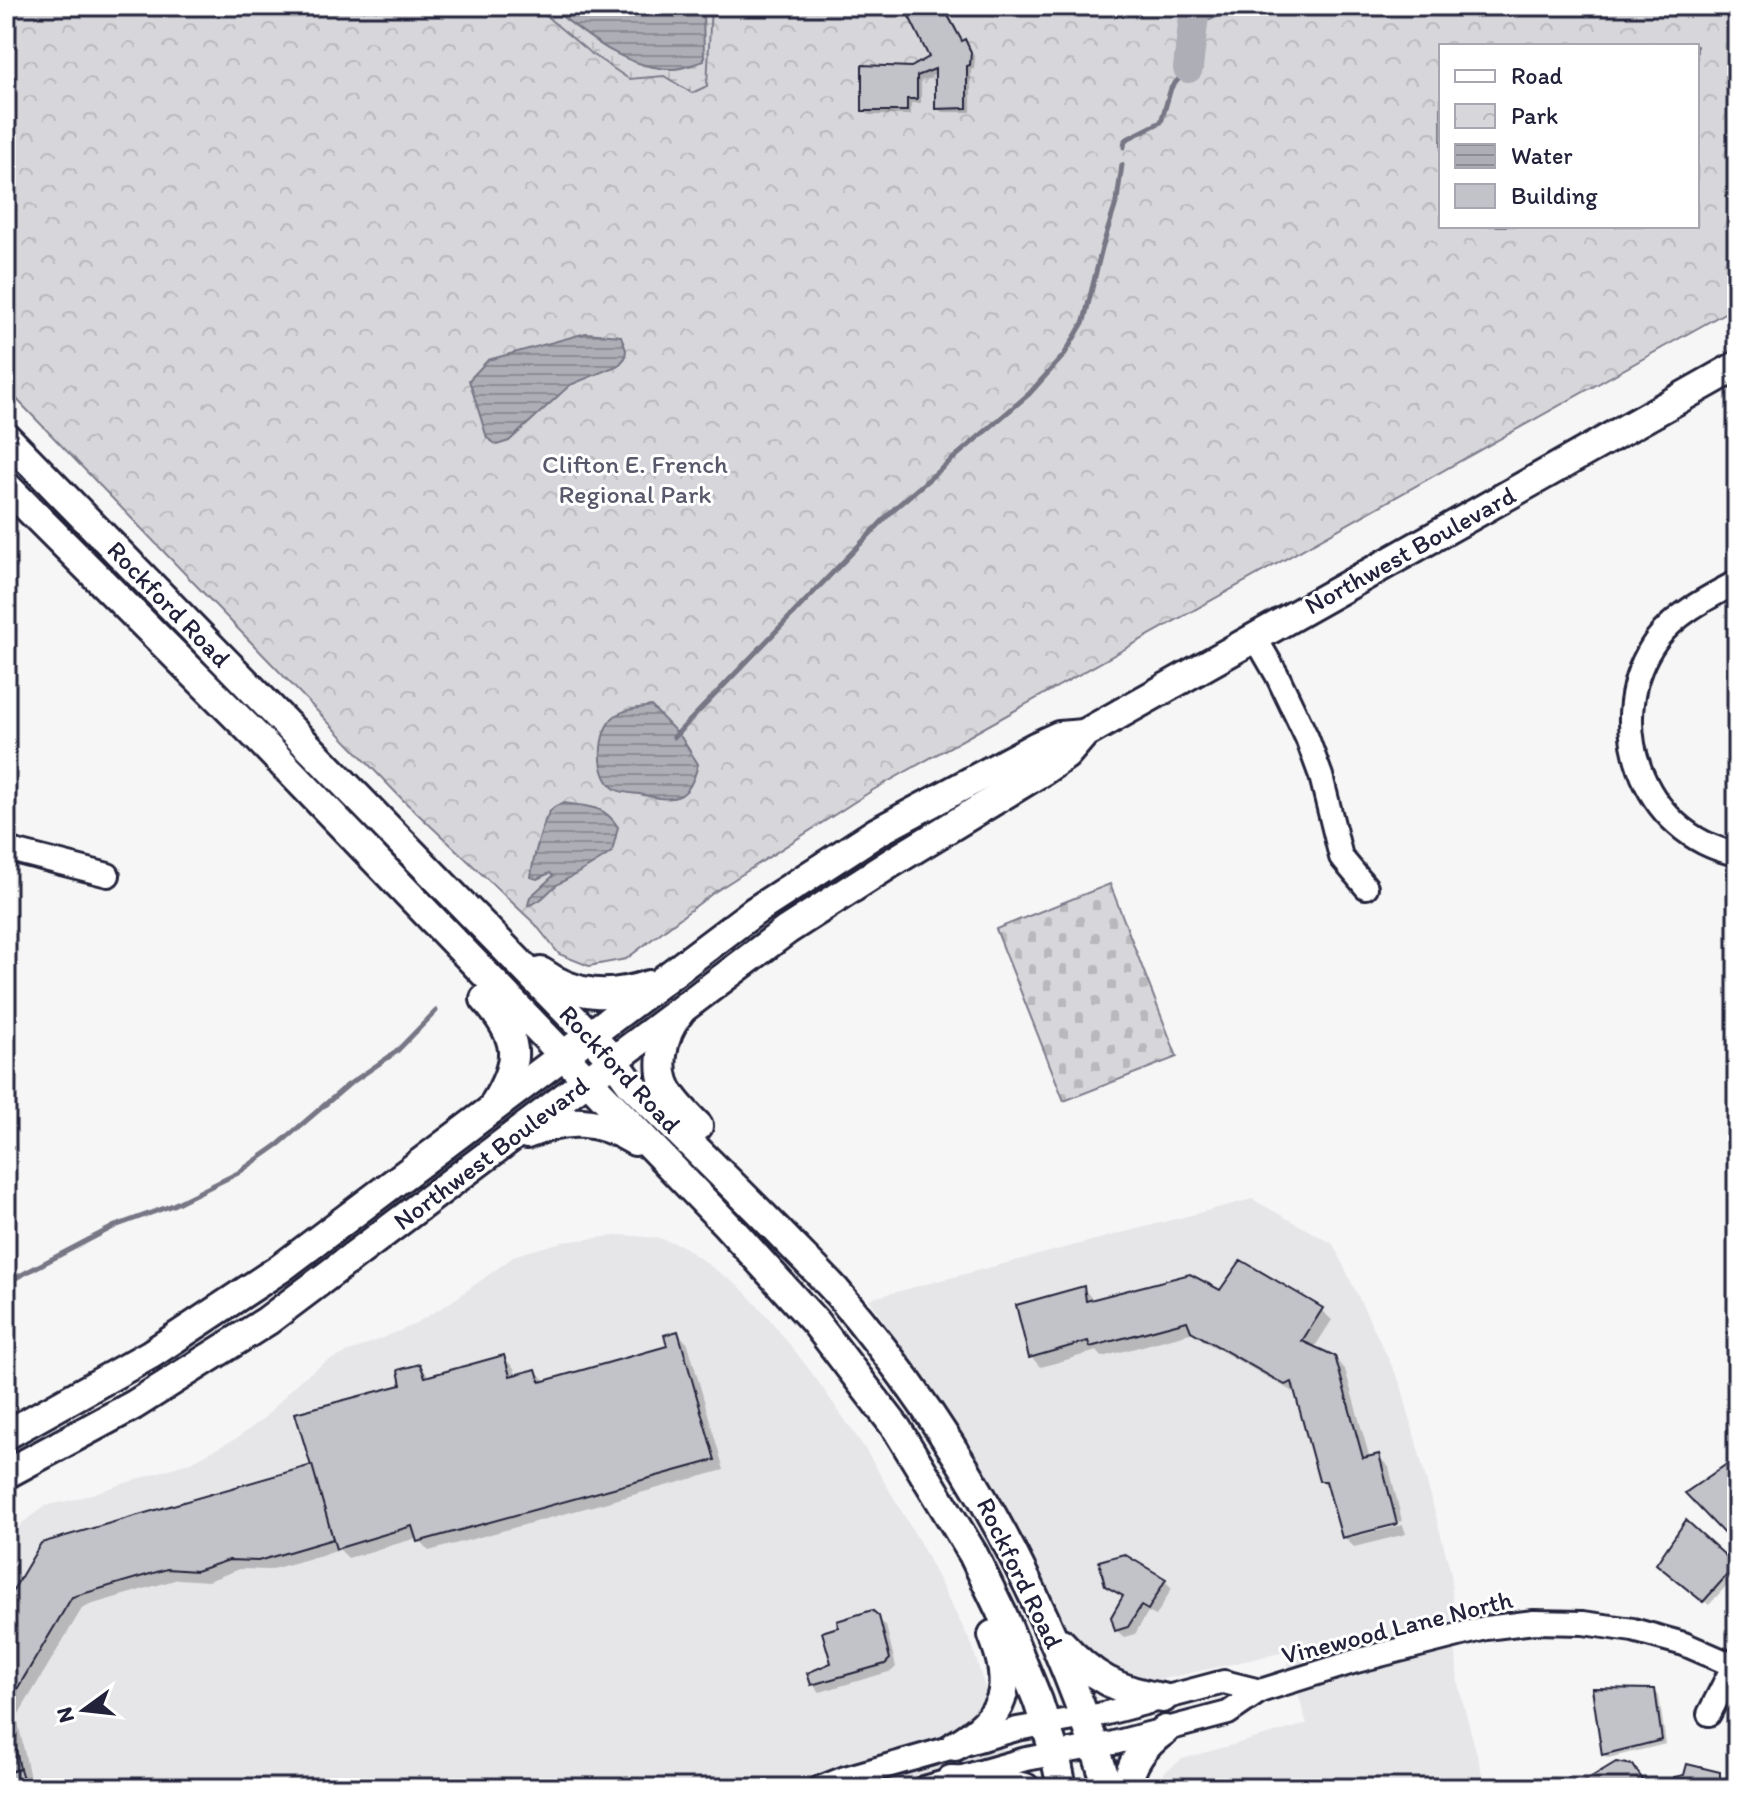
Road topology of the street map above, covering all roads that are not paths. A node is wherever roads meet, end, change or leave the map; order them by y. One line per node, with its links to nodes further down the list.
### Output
1 (1737, 366): 5 (main road, Northwest Boulevard)
2 (6, 437): 12 (main road, Rockford Road)
3 (6, 486): 11 (main road, Rockford Road)
4 (1737, 582): 8 (street)
5 (1255, 637): 6 (main road, Northwest Boulevard); 10 (street)
6 (1084, 734): 13 (main road, Northwest Boulevard); 14 (main road, Northwest Boulevard)
7 (6, 849): 9 (street)
8 (1737, 854)
9 (108, 875)
10 (1366, 887)
11 (429, 918): 16 (main road, Rockford Road); 19 (main road)
12 (515, 958): 13 (main road); 15 (main road, Rockford Road)
13 (661, 981): 15 (main road, Northwest Boulevard)
14 (685, 1006): 17 (main road, Northwest Boulevard); 22 (main road)
15 (590, 1036): 16 (main road, Northwest Boulevard); 17 (main road, Rockford Road)
16 (562, 1056): 18 (main road, Rockford Road); 19 (main road, Northwest Boulevard)
17 (614, 1061): 18 (main road, Northwest Boulevard); 22 (main road, Rockford Road)
18 (587, 1081): 20 (main road, Northwest Boulevard); 21 (main road, Rockford Road)
19 (490, 1111): 23 (main road, Northwest Boulevard)
20 (501, 1145): 21 (main road); 24 (main road, Northwest Boulevard)
21 (665, 1162): 25 (main road, Rockford Road)
22 (762, 1216): 26 (main road, Rockford Road)
23 (6, 1435)
24 (6, 1474)
25 (973, 1554): 32 (main road, Rockford Road); 34 (main road)
26 (1054, 1636): 29 (main road); 31 (main road, Rockford Road)
27 (1736, 1664): 28 (street, Vinewood Lane North); 30 (street)
28 (1260, 1691): 29 (street, Vinewood Lane North); 33 (street, Vinewood Lane North)
29 (1163, 1698): 31 (street, Vinewood Lane North)
30 (1709, 1714)
31 (1085, 1717): 32 (street, Vinewood Lane North); 35 (main road, Rockford Road)
32 (1046, 1724): 34 (street, Vinewood Lane North); 36 (main road, Rockford Road)
33 (1165, 1730): 35 (street, Vinewood Lane North); 42 (main road)
34 (955, 1746): 38 (street, Vinewood Lane North)
35 (1095, 1747): 36 (street, Vinewood Lane North); 41 (main road, Rockford Road)
36 (1055, 1754): 37 (street, Vinewood Lane North); 40 (main road, Rockford Road)
37 (937, 1784): 39 (main road)
38 (820, 1788)
39 (1025, 1788)
40 (1062, 1788)
41 (1108, 1788)
42 (1127, 1788)

